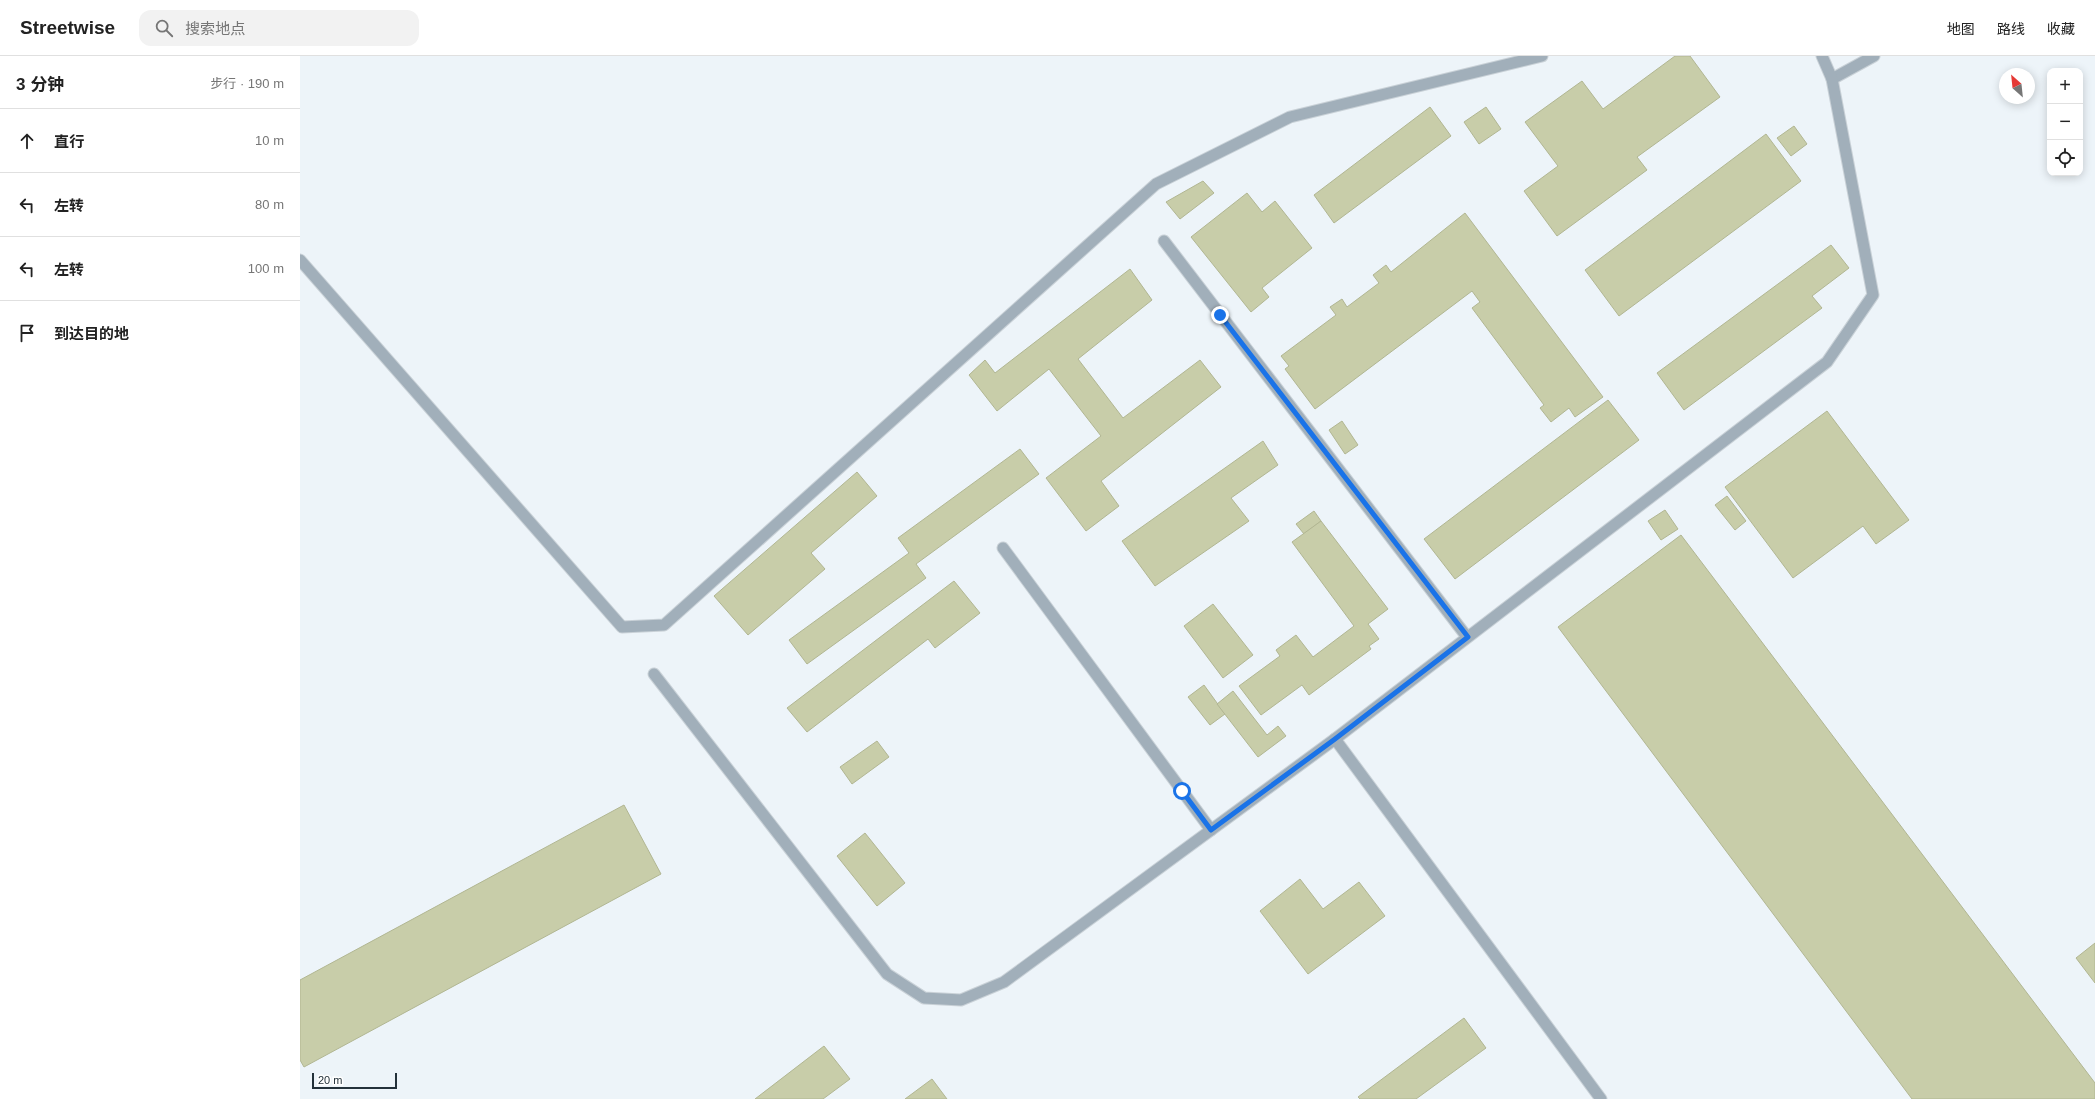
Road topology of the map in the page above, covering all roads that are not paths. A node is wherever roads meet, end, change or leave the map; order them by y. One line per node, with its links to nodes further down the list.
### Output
1 (1542, 56): 6 (lane)
2 (1822, 56): 4 (lane)
3 (1874, 56): 4 (lane)
4 (1832, 78): 8 (lane)
5 (1164, 241): 8 (lane)
6 (300, 260)
7 (1003, 548): 11 (lane)
8 (1468, 637): 10 (lane)
9 (654, 674): 11 (lane)
10 (1335, 739): 11 (lane); 12 (lane)
11 (1211, 830)
12 (1601, 1099)

